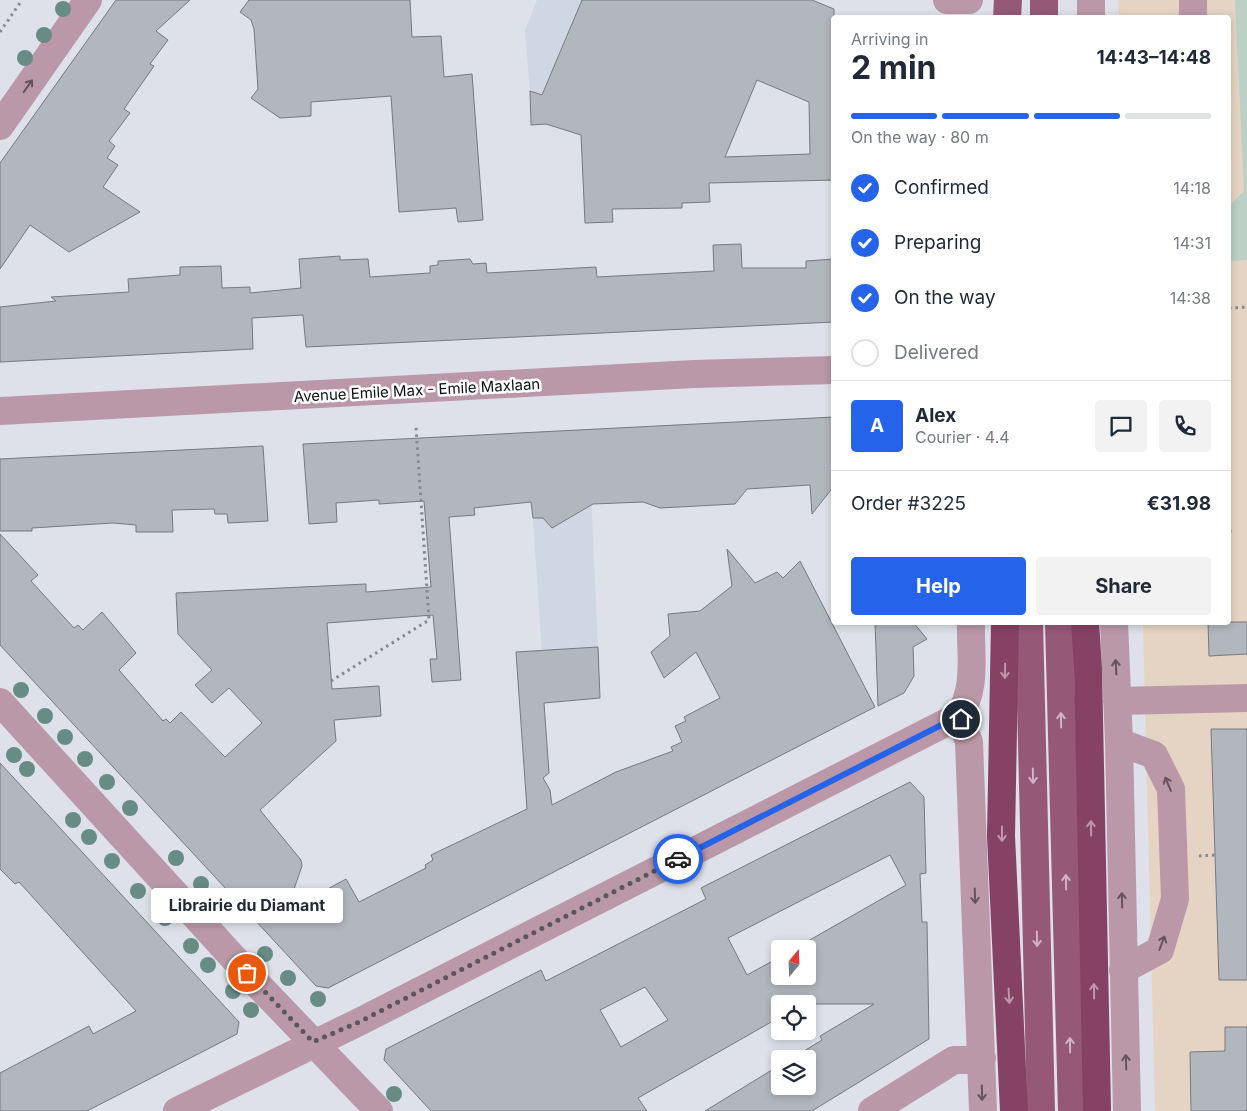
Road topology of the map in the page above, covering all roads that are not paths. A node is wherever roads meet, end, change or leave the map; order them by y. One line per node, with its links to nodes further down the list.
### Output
1 (88, 0): 11 (street, one-way to 1)
2 (947, 0): 3 (street)
3 (969, 0): 7 (street)
4 (1044, 0): 8 (main road)
5 (1091, 0): 9 (street)
6 (1193, 0): 10 (street)
7 (969, 15)
8 (1044, 15)
9 (1091, 15)
10 (1193, 15)
11 (0, 126)
12 (831, 370): 13 (street, Avenue Emile Max - Emile Maxlaan)
13 (0, 411)
14 (971, 625): 23 (street)
15 (1006, 625): 33 (highway, one-way to 33)
16 (1029, 625): 34 (main road, one-way to 34)
17 (1059, 625): 28 (main road, one-way to 17)
18 (1085, 625): 28 (highway, one-way to 18)
19 (1114, 625): 21 (street, one-way to 19)
20 (1247, 698): 21 (street)
21 (1117, 701): 24 (street)
22 (0, 702): 26 (street)
23 (963, 705): 26 (street); 27 (street, one-way to 27)
24 (1119, 742): 25 (street, one-way to 24); 25 (street, one-way to 24)
25 (1123, 970): 35 (street, one-way to 25)
26 (313, 1042): 29 (street); 30 (street)
27 (982, 1058): 31 (street); 32 (street, one-way to 32)
28 (1084, 1110)
29 (177, 1111)
30 (379, 1111)
31 (872, 1111)
32 (983, 1111)
33 (1014, 1111)
34 (1041, 1111)
35 (1127, 1111)

